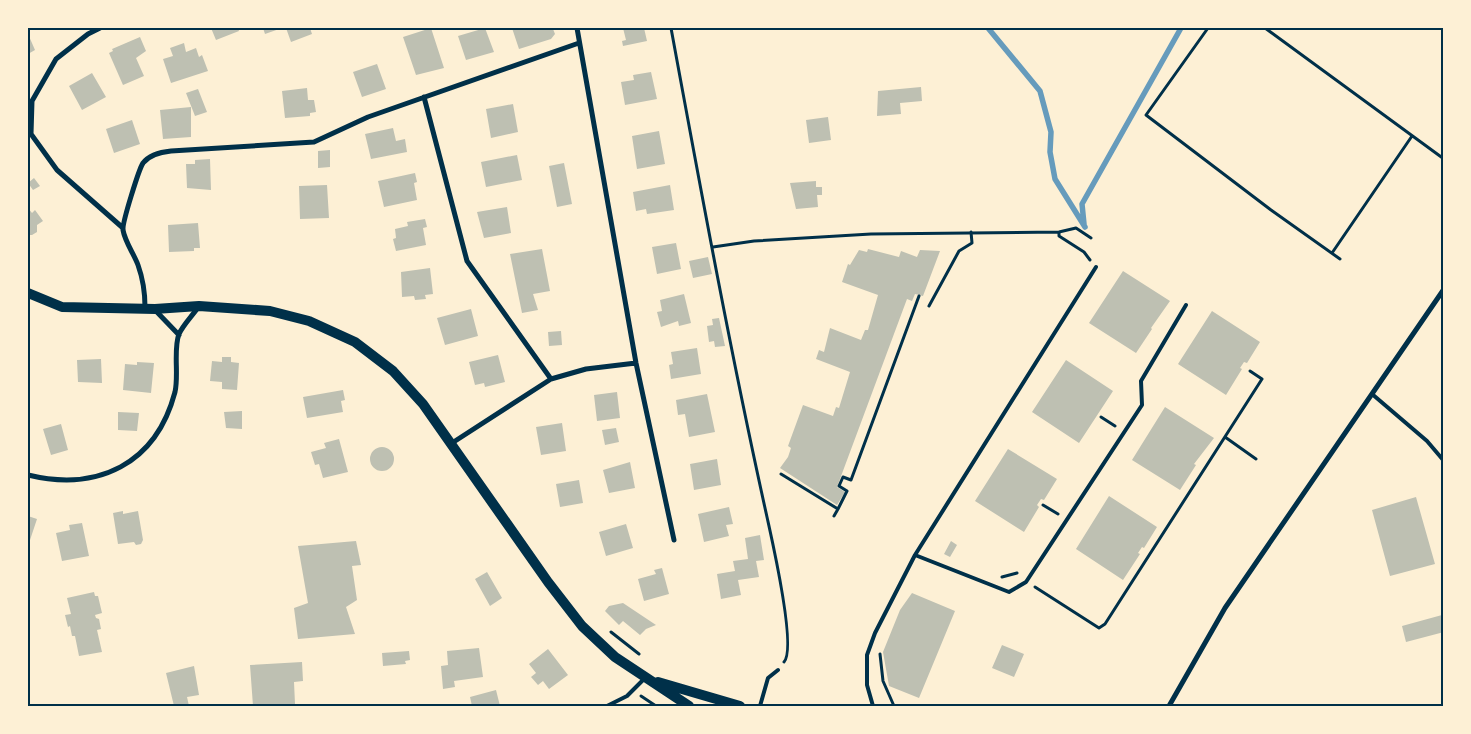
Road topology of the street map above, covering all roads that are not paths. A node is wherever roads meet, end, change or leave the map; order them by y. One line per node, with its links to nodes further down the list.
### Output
1 (100, 28): 5 (street)
2 (576, 28): 3 (street)
3 (579, 43): 4 (street); 13 (street)
4 (424, 97): 5 (street); 14 (street)
5 (123, 228): 11 (street)
6 (1096, 267): 20 (lane)
7 (1444, 289): 15 (street)
8 (28, 293): 11 (main road)
9 (1186, 305): 20 (lane)
10 (199, 306): 11 (main road); 12 (street); 16 (main road)
11 (150, 308): 12 (street)
12 (179, 335): 18 (street)
13 (636, 363): 14 (street); 19 (street)
14 (551, 379): 16 (street)
15 (1372, 394): 17 (lane); 28 (street)
16 (452, 443): 22 (main road)
17 (1444, 461)
18 (28, 475)
19 (674, 540)
20 (916, 555): 27 (lane)
21 (778, 670): 26 (lane)
22 (646, 677): 23 (lane); 24 (main road); 25 (main road)
23 (607, 706)
24 (689, 706)
25 (740, 706)
26 (760, 706)
27 (873, 706)
28 (1169, 706)

